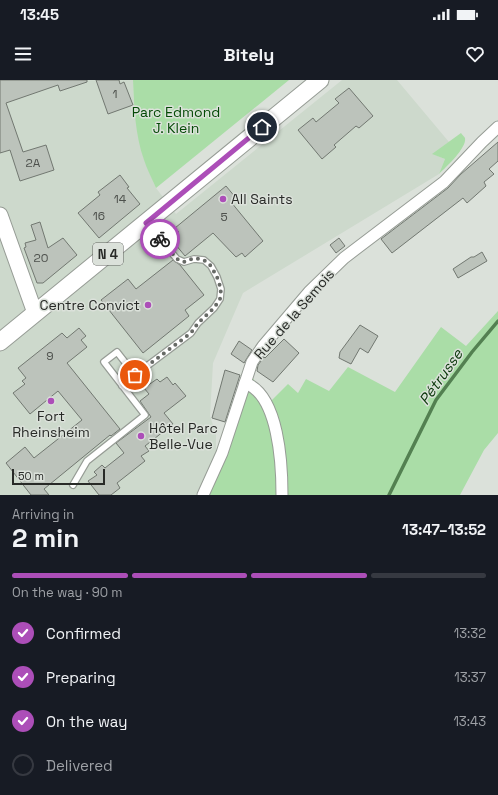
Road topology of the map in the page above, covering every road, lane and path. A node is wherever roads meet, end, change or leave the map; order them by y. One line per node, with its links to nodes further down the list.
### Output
1 (320, 80): 4 (main road, N 4)
2 (498, 127): 8 (street, Rue de la Semois)
3 (0, 215): 5 (main road)
4 (146, 223): 5 (main road, N 4); 7 (lane)
5 (35, 313): 6 (main road, N 4)
6 (1, 341)
7 (135, 375): 9 (lane); 9 (lane)
8 (245, 383): 11 (street, Rue de la Semois); 12 (street)
9 (122, 386): 10 (lane)
10 (73, 485)
11 (203, 495)
12 (282, 495)

